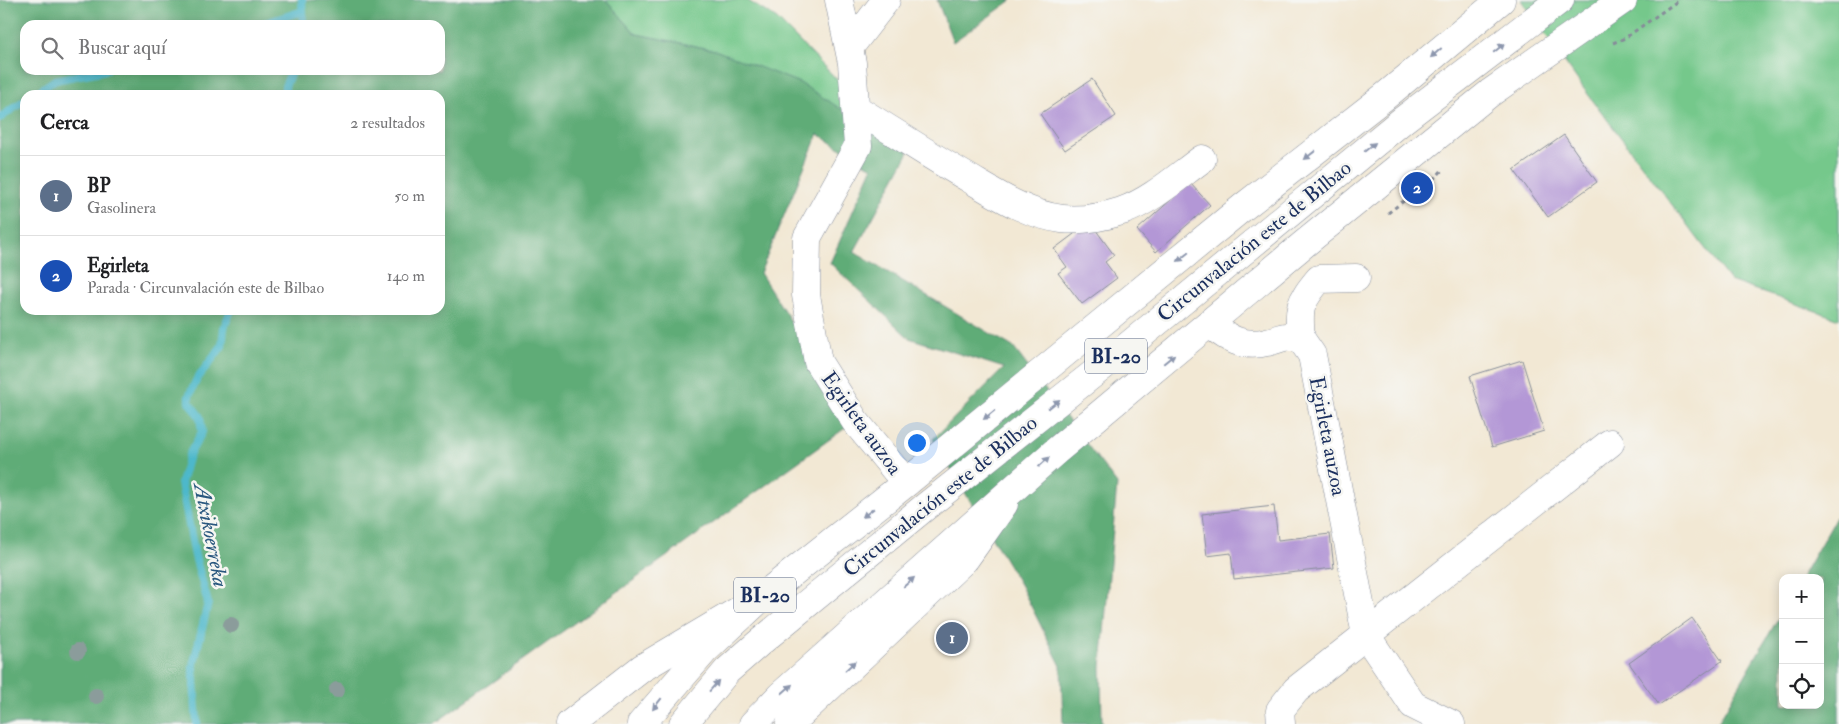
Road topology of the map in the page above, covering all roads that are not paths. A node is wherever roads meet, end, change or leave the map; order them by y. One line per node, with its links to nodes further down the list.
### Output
1 (838, 0): 6 (main road, Egirleta auzoa)
2 (886, 0): 6 (main road)
3 (1501, 0): 13 (main road, Circunvalación este de Bilbao / BI-20, one-way to 13)
4 (1560, 0): 19 (main road, Circunvalación este de Bilbao / BI-20, one-way to 4)
5 (1623, 0): 10 (main road)
6 (849, 48): 7 (main road, Egirleta auzoa)
7 (855, 108): 8 (main road); 13 (main road, Egirleta auzoa)
8 (1202, 159)
9 (1351, 268): 11 (main road)
10 (1210, 324): 11 (main road); 14 (main road, one-way to 10)
11 (1301, 339): 16 (main road, Egirleta auzoa)
12 (1610, 443): 16 (main road)
13 (906, 483): 15 (main road, Circunvalación este de Bilbao / BI-20, one-way to 15)
14 (1016, 487): 20 (main road, one-way to 14); 21 (main road, one-way to 14)
15 (763, 596): 17 (main road); 18 (main road, Circunvalación este de Bilbao / BI-20, one-way to 18)
16 (1366, 634): 22 (main road); 23 (main road, Egirleta auzoa)
17 (570, 724)
18 (641, 724)
19 (683, 724)
20 (753, 724)
21 (790, 724)
22 (1280, 724)
23 (1451, 724)

